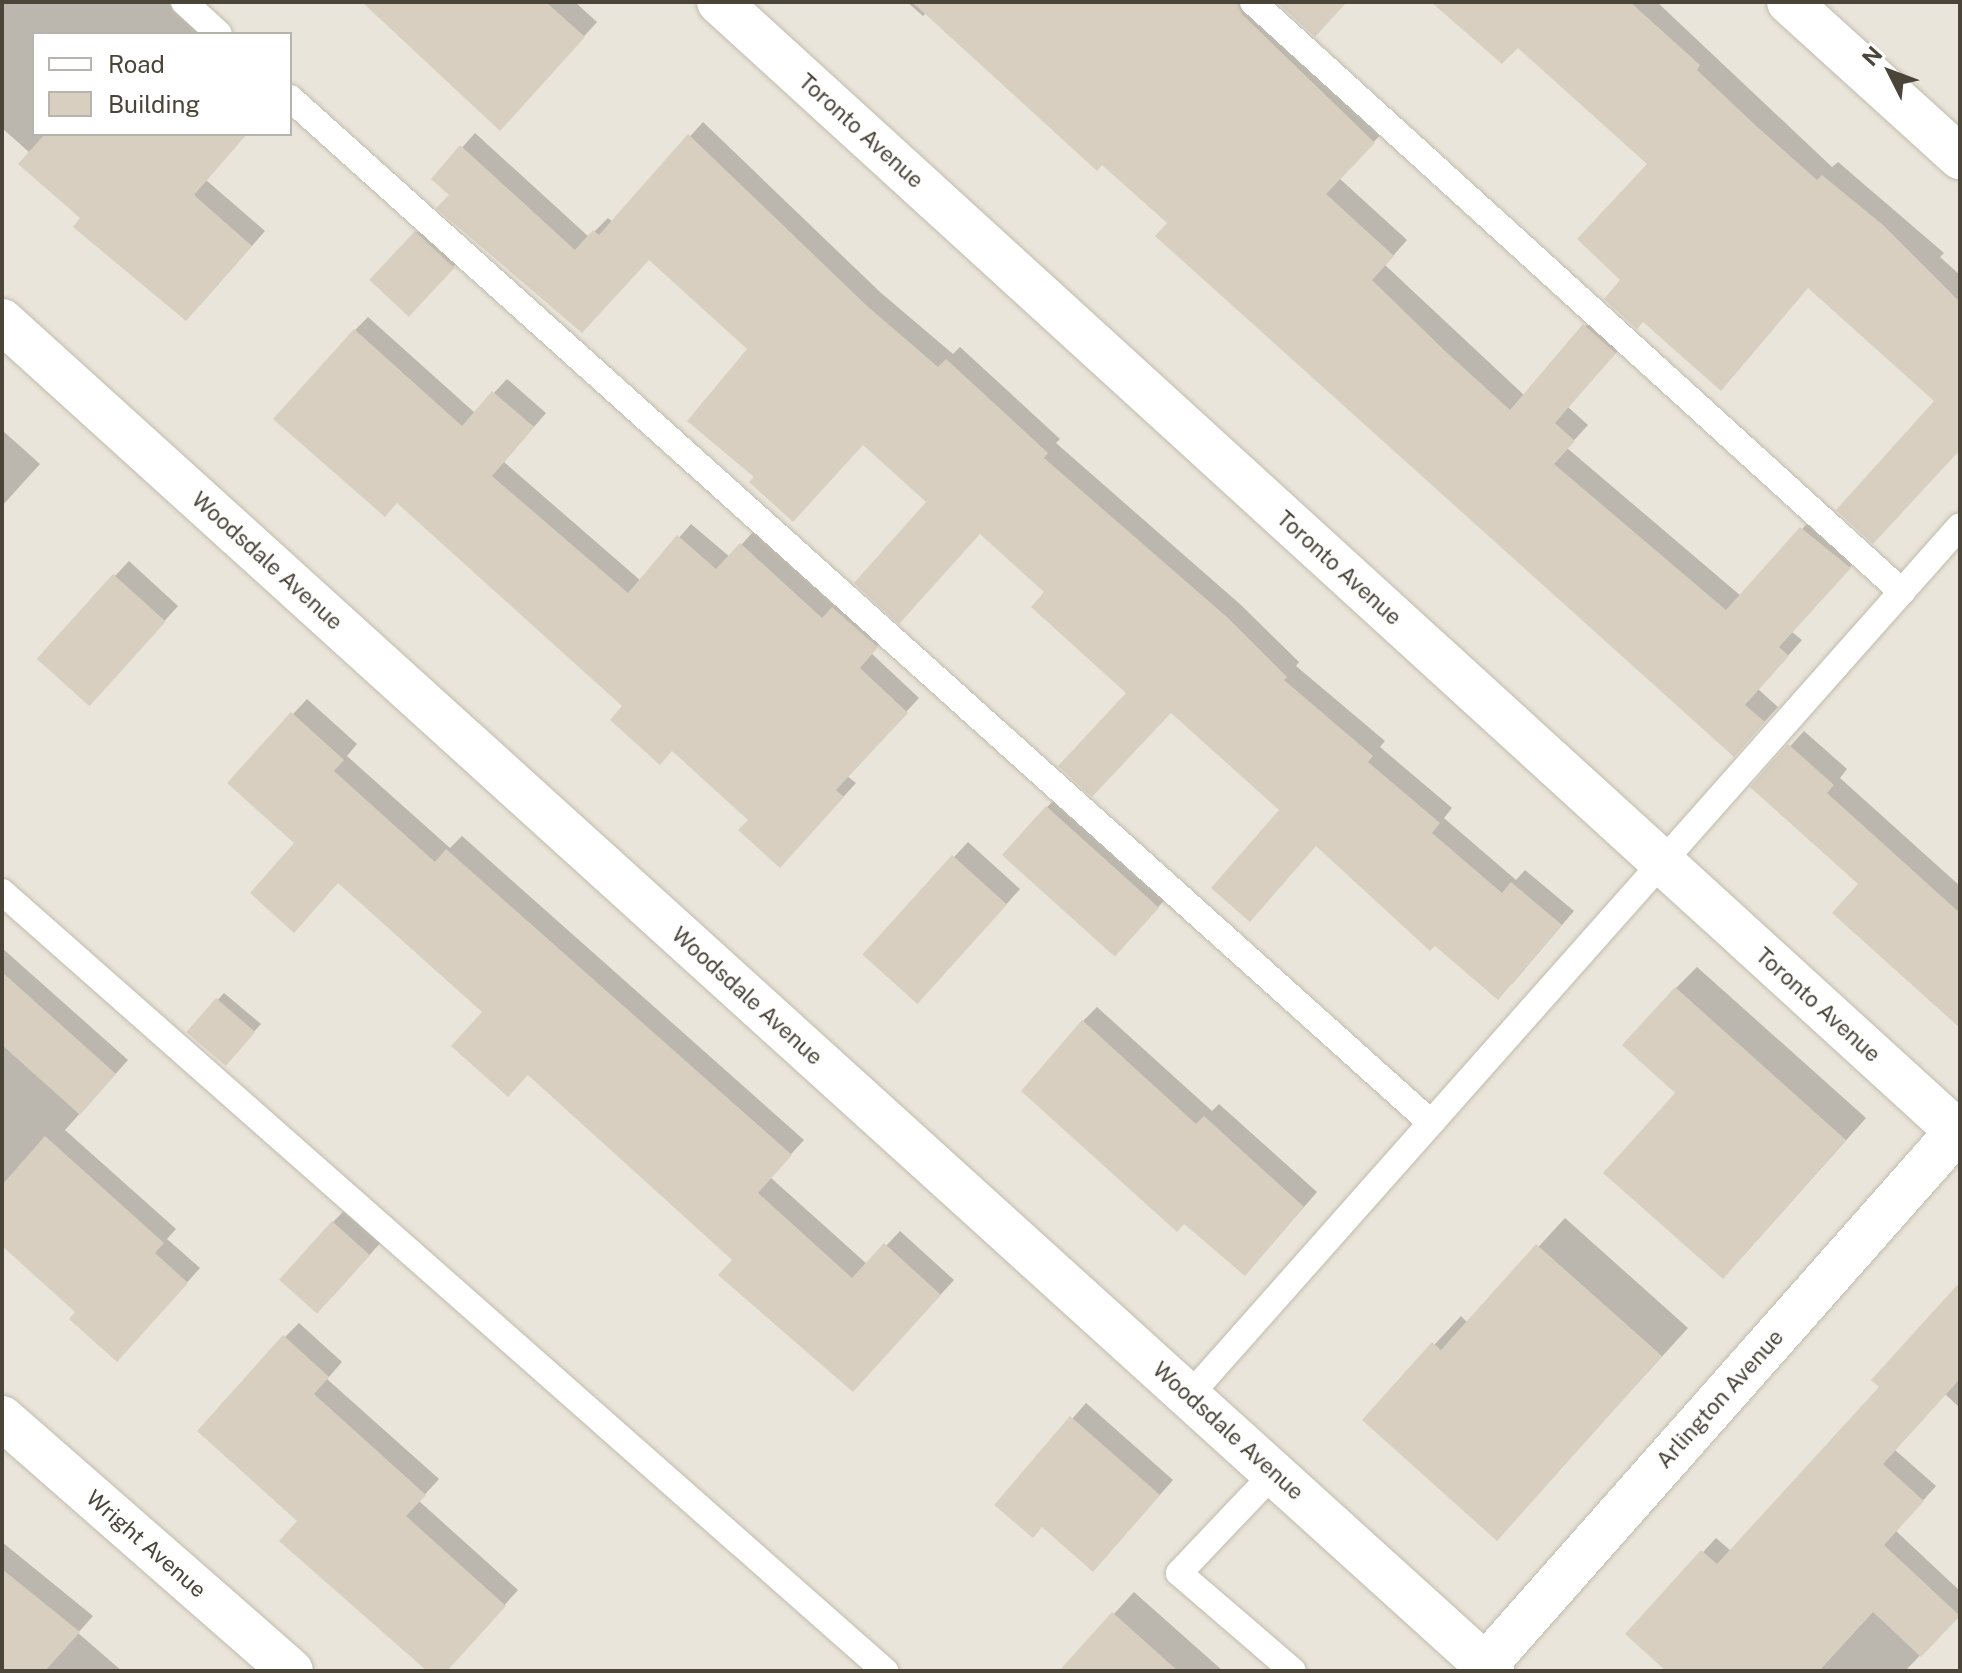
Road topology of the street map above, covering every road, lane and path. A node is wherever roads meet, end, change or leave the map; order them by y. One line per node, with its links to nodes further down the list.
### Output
1 (184, 2): 5 (lane)
2 (719, 2): 11 (street, Toronto Avenue)
3 (1253, 2): 10 (lane)
4 (1789, 2): 7 (street)
5 (217, 32)
6 (292, 100): 13 (lane)
7 (1960, 157)
8 (2, 321): 15 (street, Woodsdale Avenue)
9 (1960, 526): 10 (lane)
10 (1902, 592): 11 (lane)
11 (1662, 862): 13 (lane); 14 (street, Toronto Avenue)
12 (2, 892): 20 (lane)
13 (1431, 1123): 15 (lane)
14 (1959, 1131): 18 (street, Arlington Avenue)
15 (1189, 1396): 17 (street, Woodsdale Avenue)
16 (2, 1418): 19 (street, Wright Avenue)
17 (1274, 1473): 18 (street, Woodsdale Avenue); 21 (lane)
18 (1486, 1669)
19 (291, 1671)
20 (885, 1671)
21 (1293, 1671)

